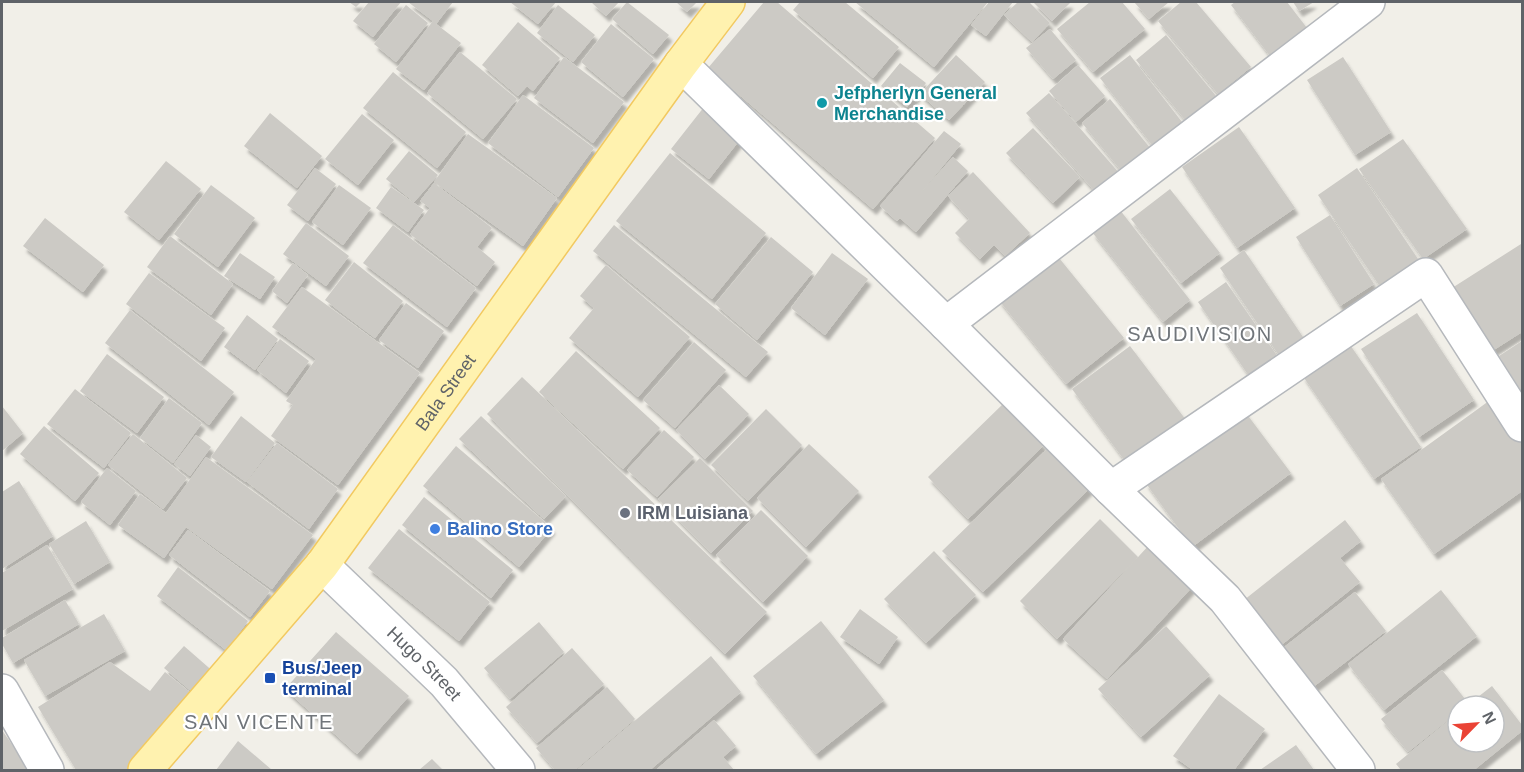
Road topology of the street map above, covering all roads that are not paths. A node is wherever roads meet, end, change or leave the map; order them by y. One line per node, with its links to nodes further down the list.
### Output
1 (728, 2): 3 (main road, Bala Street)
2 (1368, 2): 4 (street)
3 (681, 64): 4 (street); 7 (main road, Bala Street)
4 (946, 324): 6 (street)
5 (1522, 425): 6 (street)
6 (1112, 489): 12 (street)
7 (322, 565): 10 (main road, Bala Street); 11 (street, Hugo Street)
8 (2, 691): 9 (street)
9 (47, 771)
10 (145, 771)
11 (518, 771)
12 (1358, 771)

